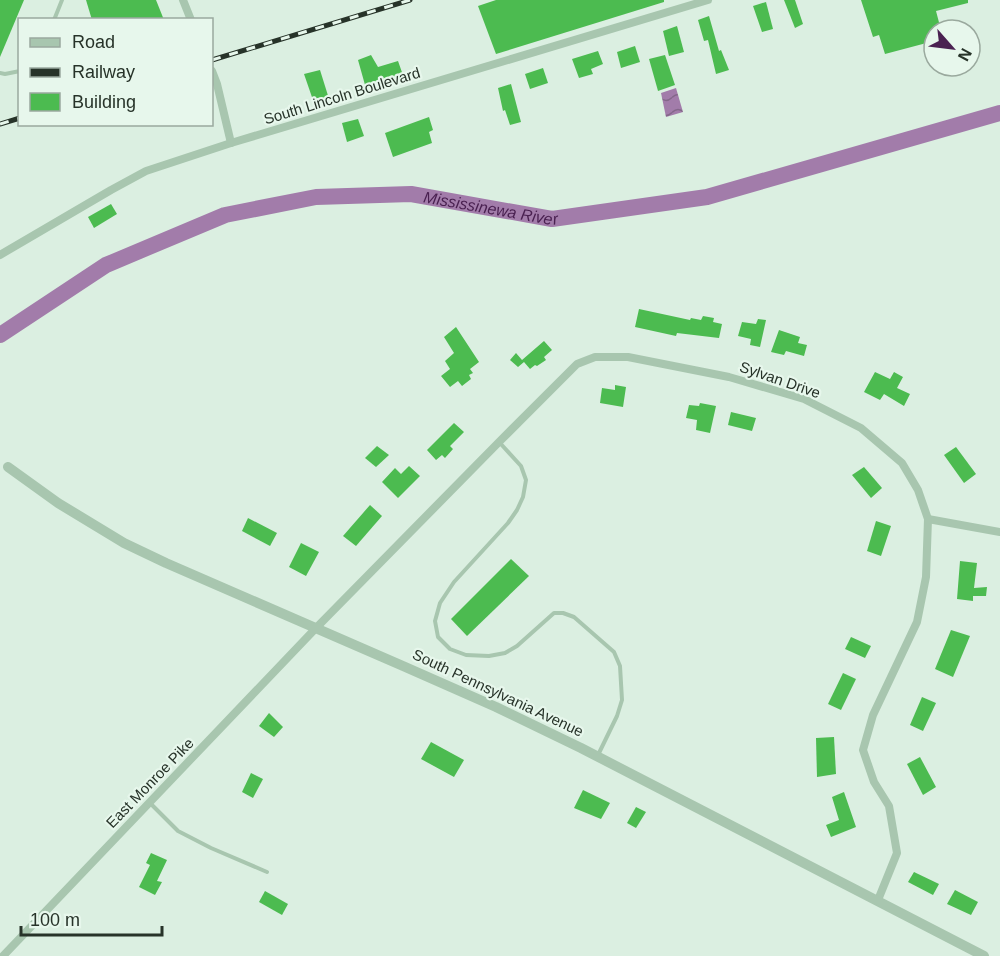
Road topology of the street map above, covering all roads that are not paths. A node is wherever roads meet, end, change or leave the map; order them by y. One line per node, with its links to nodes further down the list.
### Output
1 (62, 0): 4 (lane)
2 (183, 0): 5 (street)
3 (708, 0): 9 (street, South Lincoln Boulevard)
4 (55, 18)
5 (190, 18)
6 (18, 71): 7 (lane)
7 (0, 73)
8 (213, 74): 9 (street)
9 (231, 143): 10 (street, South Lincoln Boulevard)
10 (0, 255)
11 (499, 442): 13 (street, Sylvan Drive); 15 (street, Sylvan Drive); 16 (lane)
12 (4, 464): 15 (street, South Pennsylvania Avenue)
13 (928, 519): 14 (street); 19 (street, Sylvan Drive)
14 (1000, 532)
15 (316, 628): 16 (street, South Pennsylvania Avenue); 17 (street, East Monroe Pike)
16 (598, 756): 19 (street, South Pennsylvania Avenue)
17 (149, 803): 18 (lane); 20 (street, East Monroe Pike)
18 (267, 872)
19 (878, 900): 21 (street, South Pennsylvania Avenue)
20 (3, 956)
21 (984, 956)

